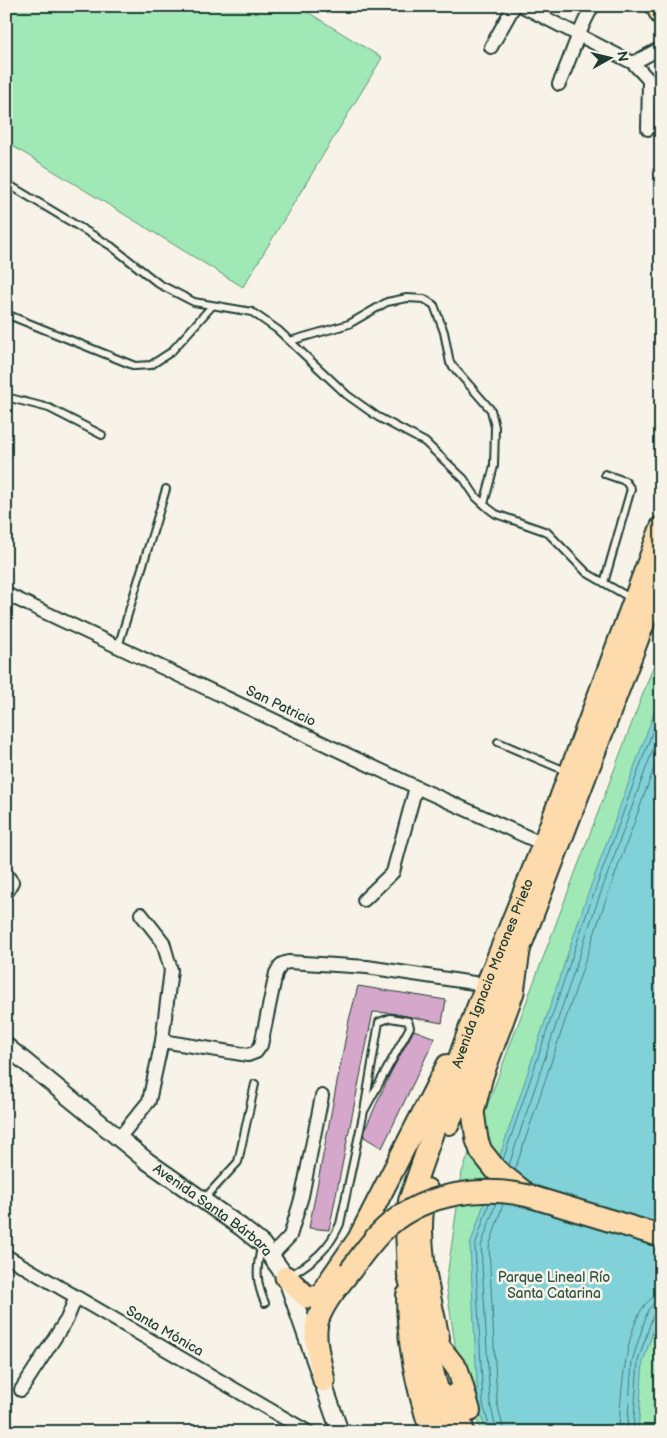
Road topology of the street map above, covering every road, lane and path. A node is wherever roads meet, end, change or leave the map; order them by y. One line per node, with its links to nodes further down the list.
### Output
1 (514, 6): 7 (street)
2 (522, 6): 6 (street)
3 (593, 6): 6 (street)
4 (656, 6): 5 (main road)
5 (661, 15)
6 (579, 35): 9 (street); 11 (street)
7 (491, 46)
8 (661, 48): 9 (street)
9 (633, 63): 10 (street)
10 (649, 80): 12 (street); 13 (street)
11 (560, 84)
12 (661, 87)
13 (648, 129)
14 (6, 182): 15 (lane)
15 (212, 306): 16 (lane); 17 (lane)
16 (6, 314)
17 (290, 341): 22 (lane); 22 (lane)
18 (6, 398): 19 (lane)
19 (102, 435)
20 (605, 474): 25 (lane)
21 (166, 489): 28 (lane)
22 (484, 504): 25 (lane)
23 (661, 527): 27 (main road, Avenida Ignacio Morones Prieto)
24 (661, 579): 37 (main road, Avenida Ignacio Morones Prieto)
25 (604, 583): 27 (lane)
26 (6, 594): 28 (street, San Patricio)
27 (634, 600): 30 (main road, Avenida Ignacio Morones Prieto)
28 (118, 646): 31 (street, San Patricio)
29 (498, 742): 30 (lane)
30 (569, 772): 32 (main road, Avenida Ignacio Morones Prieto)
31 (416, 787): 32 (street, San Patricio); 35 (street)
32 (543, 844): 38 (main road, Avenida Ignacio Morones Prieto)
33 (6, 874): 34 (street)
34 (6, 894)
35 (364, 900)
36 (141, 914): 40 (street)
37 (519, 951): 46 (highway); 56 (main road, Avenida Ignacio Morones Prieto)
38 (487, 985): 39 (main road, Avenida Ignacio Morones Prieto); 40 (street)
39 (473, 1018): 51 (main road, Avenida Ignacio Morones Prieto); 52 (main road)
40 (162, 1041): 45 (street)
41 (6, 1046): 45 (street, Avenida Santa Bárbara)
42 (255, 1084): 47 (lane)
43 (322, 1096): 49 (street)
44 (364, 1111): 44 (lane); 52 (lane)
45 (119, 1138): 47 (street, Avenida Santa Bárbara)
46 (529, 1196): 48 (highway); 53 (highway, bridge)
47 (203, 1200): 49 (street, Avenida Santa Bárbara)
48 (661, 1236)
49 (266, 1250): 52 (street, Avenida Santa Bárbara); 55 (lane)
50 (6, 1256): 54 (street, Santa Mónica)
51 (408, 1275): 59 (main road, Avenida Ignacio Morones Prieto); 62 (main road)
52 (293, 1284): 53 (highway); 57 (street, Avenida Santa Bárbara)
53 (330, 1296): 57 (highway)
54 (76, 1297): 58 (street); 60 (street, Santa Mónica)
55 (265, 1303)
56 (441, 1348): 59 (main road, Avenida Ignacio Morones Prieto); 63 (main road)
57 (324, 1381): 61 (street, Avenida Santa Bárbara)
58 (21, 1390)
59 (454, 1423)
60 (301, 1431)
61 (340, 1432)
62 (431, 1432)
63 (476, 1432)

